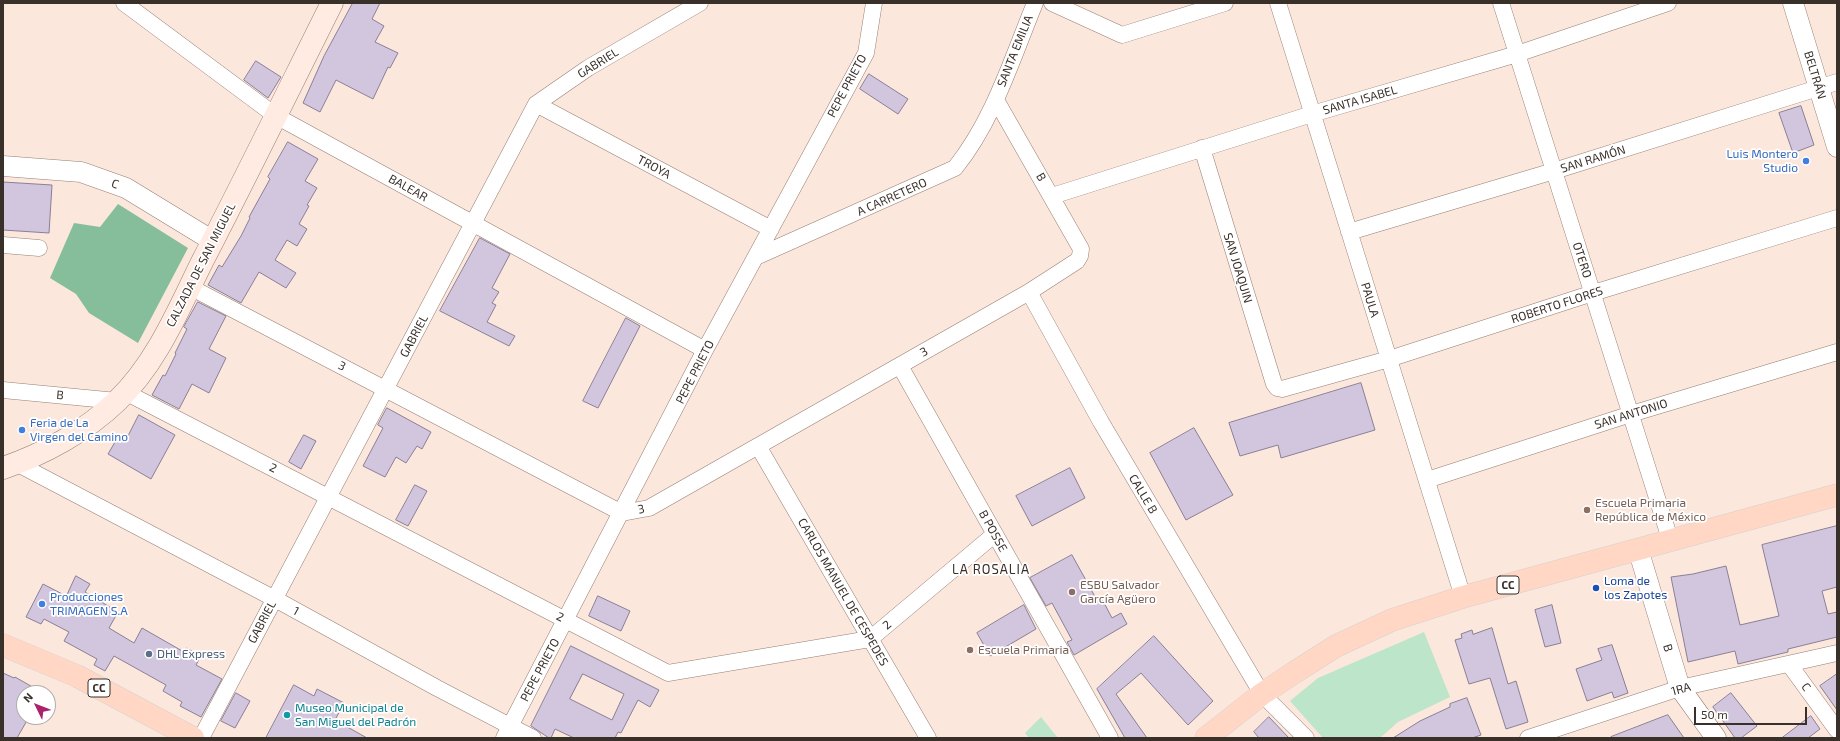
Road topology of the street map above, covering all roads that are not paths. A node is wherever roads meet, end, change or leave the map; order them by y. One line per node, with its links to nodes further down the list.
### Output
1 (124, 3): 17 (street, BALEAR)
2 (332, 3): 17 (main road, CALZADA DE SAN MIGUEL)
3 (700, 3): 15 (street, GABRIEL)
4 (874, 3): 25 (street, PEPE PRIETO)
5 (1035, 3): 14 (street, SANTA EMILIA)
6 (1052, 3): 7 (street)
7 (1225, 3)
8 (1278, 3): 16 (street, PAULA)
9 (1501, 3): 12 (street, OTERO)
10 (1668, 3): 12 (street, SANTA ISABEL)
11 (1793, 3): 13 (street, BELTRÁN)
12 (1517, 54): 16 (street, SANTA ISABEL); 21 (street, OTERO)
13 (1828, 85): 19 (street, BELTRÁN); 21 (street, SAN RAMÓN)
14 (996, 100): 22 (street, B); 31 (street, A CARRETERO)
15 (536, 104): 24 (street, GABRIEL); 25 (street, TROYA)
16 (1312, 114): 18 (street, SANTA ISABEL); 26 (street, PAULA)
17 (276, 116): 24 (street, BALEAR); 27 (main road, CALZADA DE SAN MIGUEL)
18 (1202, 148): 22 (street, SANTA ISABEL); 40 (street, SAN JOAQUIN)
19 (1837, 148)
20 (3, 166): 27 (street, C)
21 (1554, 171): 26 (street, SAN RAMÓN); 34 (street, OTERO)
22 (1052, 196): 30 (street, B)
23 (1837, 218): 34 (street, ROBERTO FLORES)
24 (473, 223): 35 (street, BALEAR); 39 (street, GABRIEL)
25 (771, 230): 31 (street, PEPE PRIETO)
26 (1349, 232): 37 (street, PAULA)
27 (213, 241): 32 (main road, CALZADA DE SAN MIGUEL)
28 (3, 245): 29 (street)
29 (39, 248)
30 (1080, 256): 33 (street, 3)
31 (756, 257): 35 (street, PEPE PRIETO)
32 (190, 287): 39 (street, 3); 42 (main road, CALZADA DE SAN MIGUEL)
33 (1029, 292): 38 (street, 3); 61 (street, CALLE B)
34 (1592, 293): 37 (street, ROBERTO FLORES); 43 (street, OTERO)
35 (706, 350): 49 (street, PEPE PRIETO)
36 (1837, 352): 43 (street, SAN ANTONIO)
37 (1389, 359): 40 (street, ROBERTO FLORES); 46 (street, PAULA)
38 (900, 366): 44 (street, 3); 50 (street, B POSSE)
39 (386, 388): 48 (street, GABRIEL); 49 (street, 3)
40 (1277, 388)
41 (3, 390): 42 (street, B)
42 (121, 396): 45 (main road, CALZADA DE SAN MIGUEL); 48 (street, 2)
43 (1631, 414): 46 (street, SAN ANTONIO); 51 (street, OTERO)
44 (758, 446): 49 (street, 3); 56 (street, CARLOS MANUEL DE CESPEDES)
45 (9, 466): 54 (street, 1)
46 (1427, 480): 53 (street, PAULA)
47 (1837, 495): 51 (main road, CC)
48 (329, 497): 54 (street, GABRIEL); 55 (street, 2)
49 (622, 513): 55 (street, PEPE PRIETO)
50 (995, 534): 56 (street, 2); 68 (street, B POSSE)
51 (1670, 539): 52 (main road, CC)
52 (1638, 549): 53 (main road, CC); 60 (street, B)
53 (1464, 597): 61 (main road, CC)
54 (274, 599): 63 (street, 1); 65 (street, GABRIEL)
55 (566, 620): 56 (street, 2); 63 (street, PEPE PRIETO)
56 (870, 639): 67 (street, CARLOS MANUEL DE CESPEDES)
57 (3, 645): 64 (main road, CC)
58 (1837, 653): 59 (street, 1RA)
59 (1789, 664): 60 (street, 1RA); 62 (street, C)
60 (1680, 688): 71 (street, 1RA); 72 (street, B)
61 (1262, 694): 69 (main road, CC); 70 (street, CALLE B)
62 (1837, 730)
63 (507, 732): 66 (street, 1)
64 (193, 738)
65 (201, 738)
66 (533, 738)
67 (928, 738)
68 (1110, 738)
69 (1206, 738)
70 (1306, 738)
71 (1528, 738)
72 (1716, 738)

